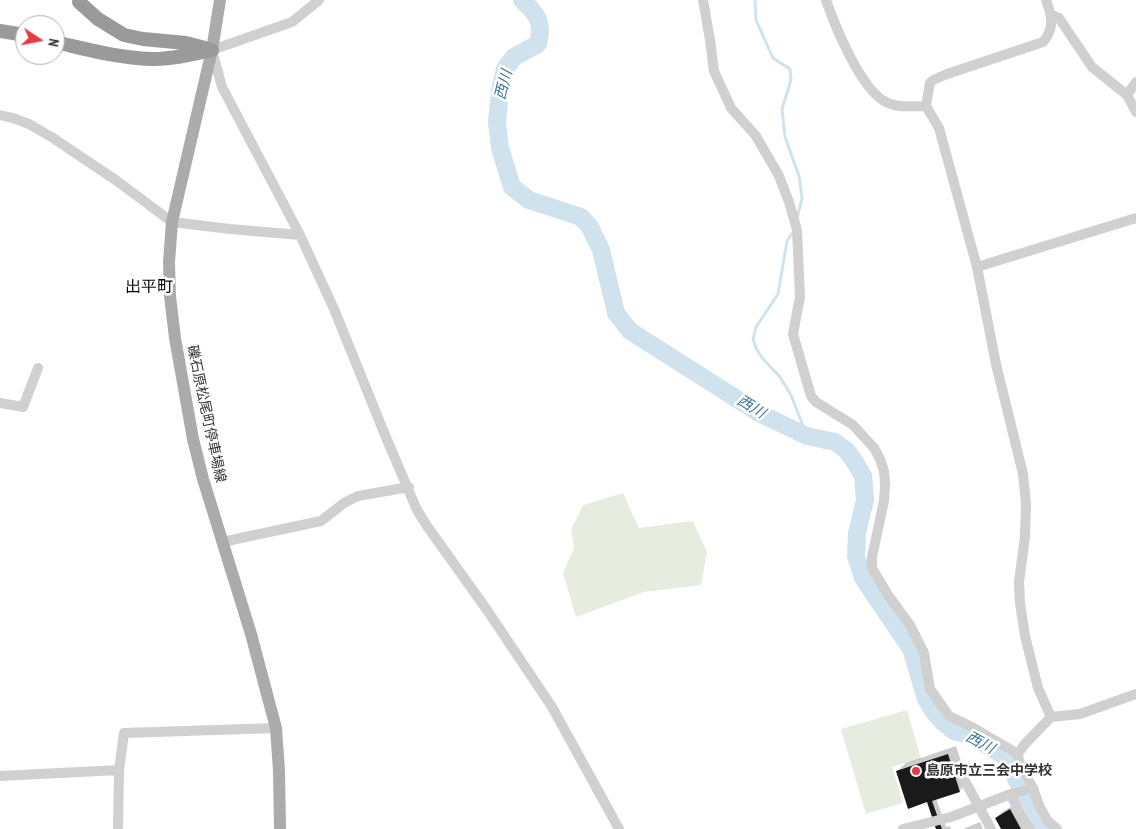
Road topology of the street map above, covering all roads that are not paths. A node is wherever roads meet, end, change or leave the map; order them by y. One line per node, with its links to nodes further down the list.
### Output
1 (220, 0): 11 (main road, 礫石原松尾町停車場線)
2 (319, 0): 11 (street)
3 (702, 0): 28 (street)
4 (826, 0): 14 (street)
5 (1046, 0): 7 (street)
6 (79, 2): 11 (highway)
7 (1052, 15): 13 (street); 14 (street)
8 (0, 31): 9 (highway)
9 (15, 33)
10 (65, 44): 11 (highway)
11 (212, 50): 18 (main road, 礫石原松尾町停車場線); 19 (street)
12 (1136, 82): 13 (street)
13 (1127, 95): 15 (street)
14 (926, 106): 20 (street)
15 (1136, 112)
16 (0, 115): 18 (street)
17 (1136, 218): 20 (street)
18 (172, 222): 19 (street); 24 (main road, 礫石原松尾町停車場線)
19 (300, 235): 23 (street)
20 (977, 267): 26 (street)
21 (38, 368): 22 (street)
22 (0, 403)
23 (409, 487): 24 (street); 37 (street)
24 (222, 542): 27 (main road, 礫石原松尾町停車場線)
25 (1136, 694): 26 (street)
26 (1052, 717): 28 (street)
27 (276, 728): 29 (street); 36 (main road, 礫石原松尾町停車場線)
28 (1018, 754): 32 (street)
29 (119, 770): 31 (street); 35 (street)
30 (959, 770): 34 (street)
31 (0, 776)
32 (1031, 789): 33 (street); 41 (street)
33 (1014, 793): 34 (street); 40 (street)
34 (979, 807): 38 (street); 39 (street)
35 (118, 829)
36 (280, 829)
37 (619, 829)
38 (903, 829)
39 (991, 829)
40 (1030, 829)
41 (1057, 829)

